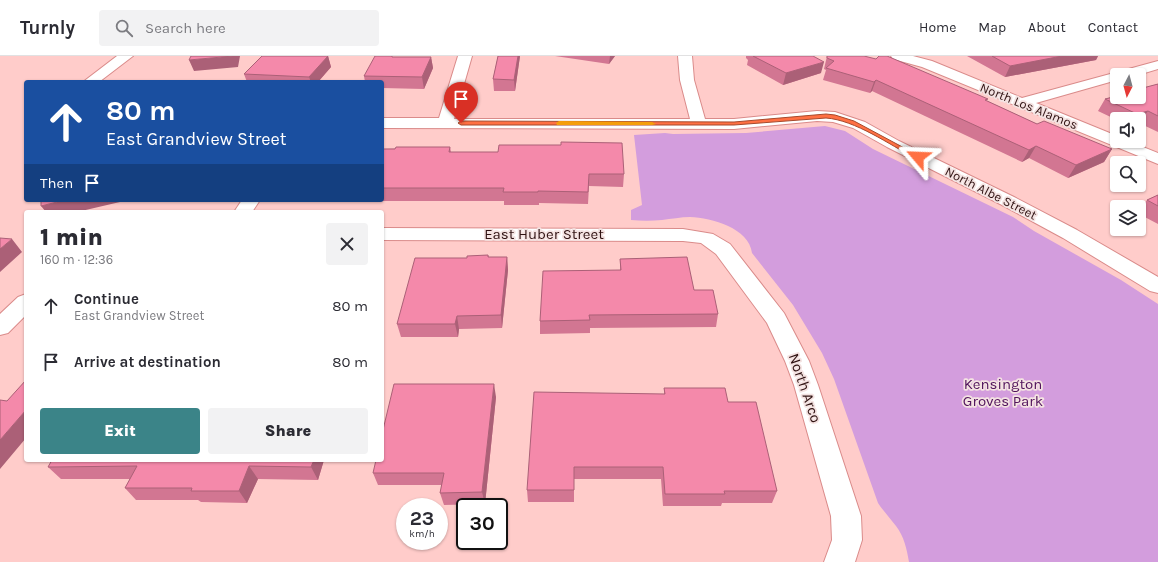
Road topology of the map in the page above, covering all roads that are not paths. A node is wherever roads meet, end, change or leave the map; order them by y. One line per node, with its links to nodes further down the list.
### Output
1 (126, 56): 8 (street)
2 (465, 56): 11 (street)
3 (685, 56): 12 (street)
4 (898, 56): 9 (street, North Los Alamos)
5 (1158, 65): 6 (street)
6 (1146, 68)
7 (1110, 78): 9 (street)
8 (93, 80)
9 (1021, 103): 13 (street, North Los Alamos)
10 (384, 123): 11 (street, North Albe Street)
11 (445, 123): 12 (street, North Albe Street)
12 (699, 124): 16 (street, North Albe Street)
13 (1158, 159)
14 (384, 234): 15 (street, East Huber Street)
15 (706, 238): 19 (street, North Arco)
16 (1158, 286)
17 (24, 304): 18 (street)
18 (0, 327)
19 (839, 562)

